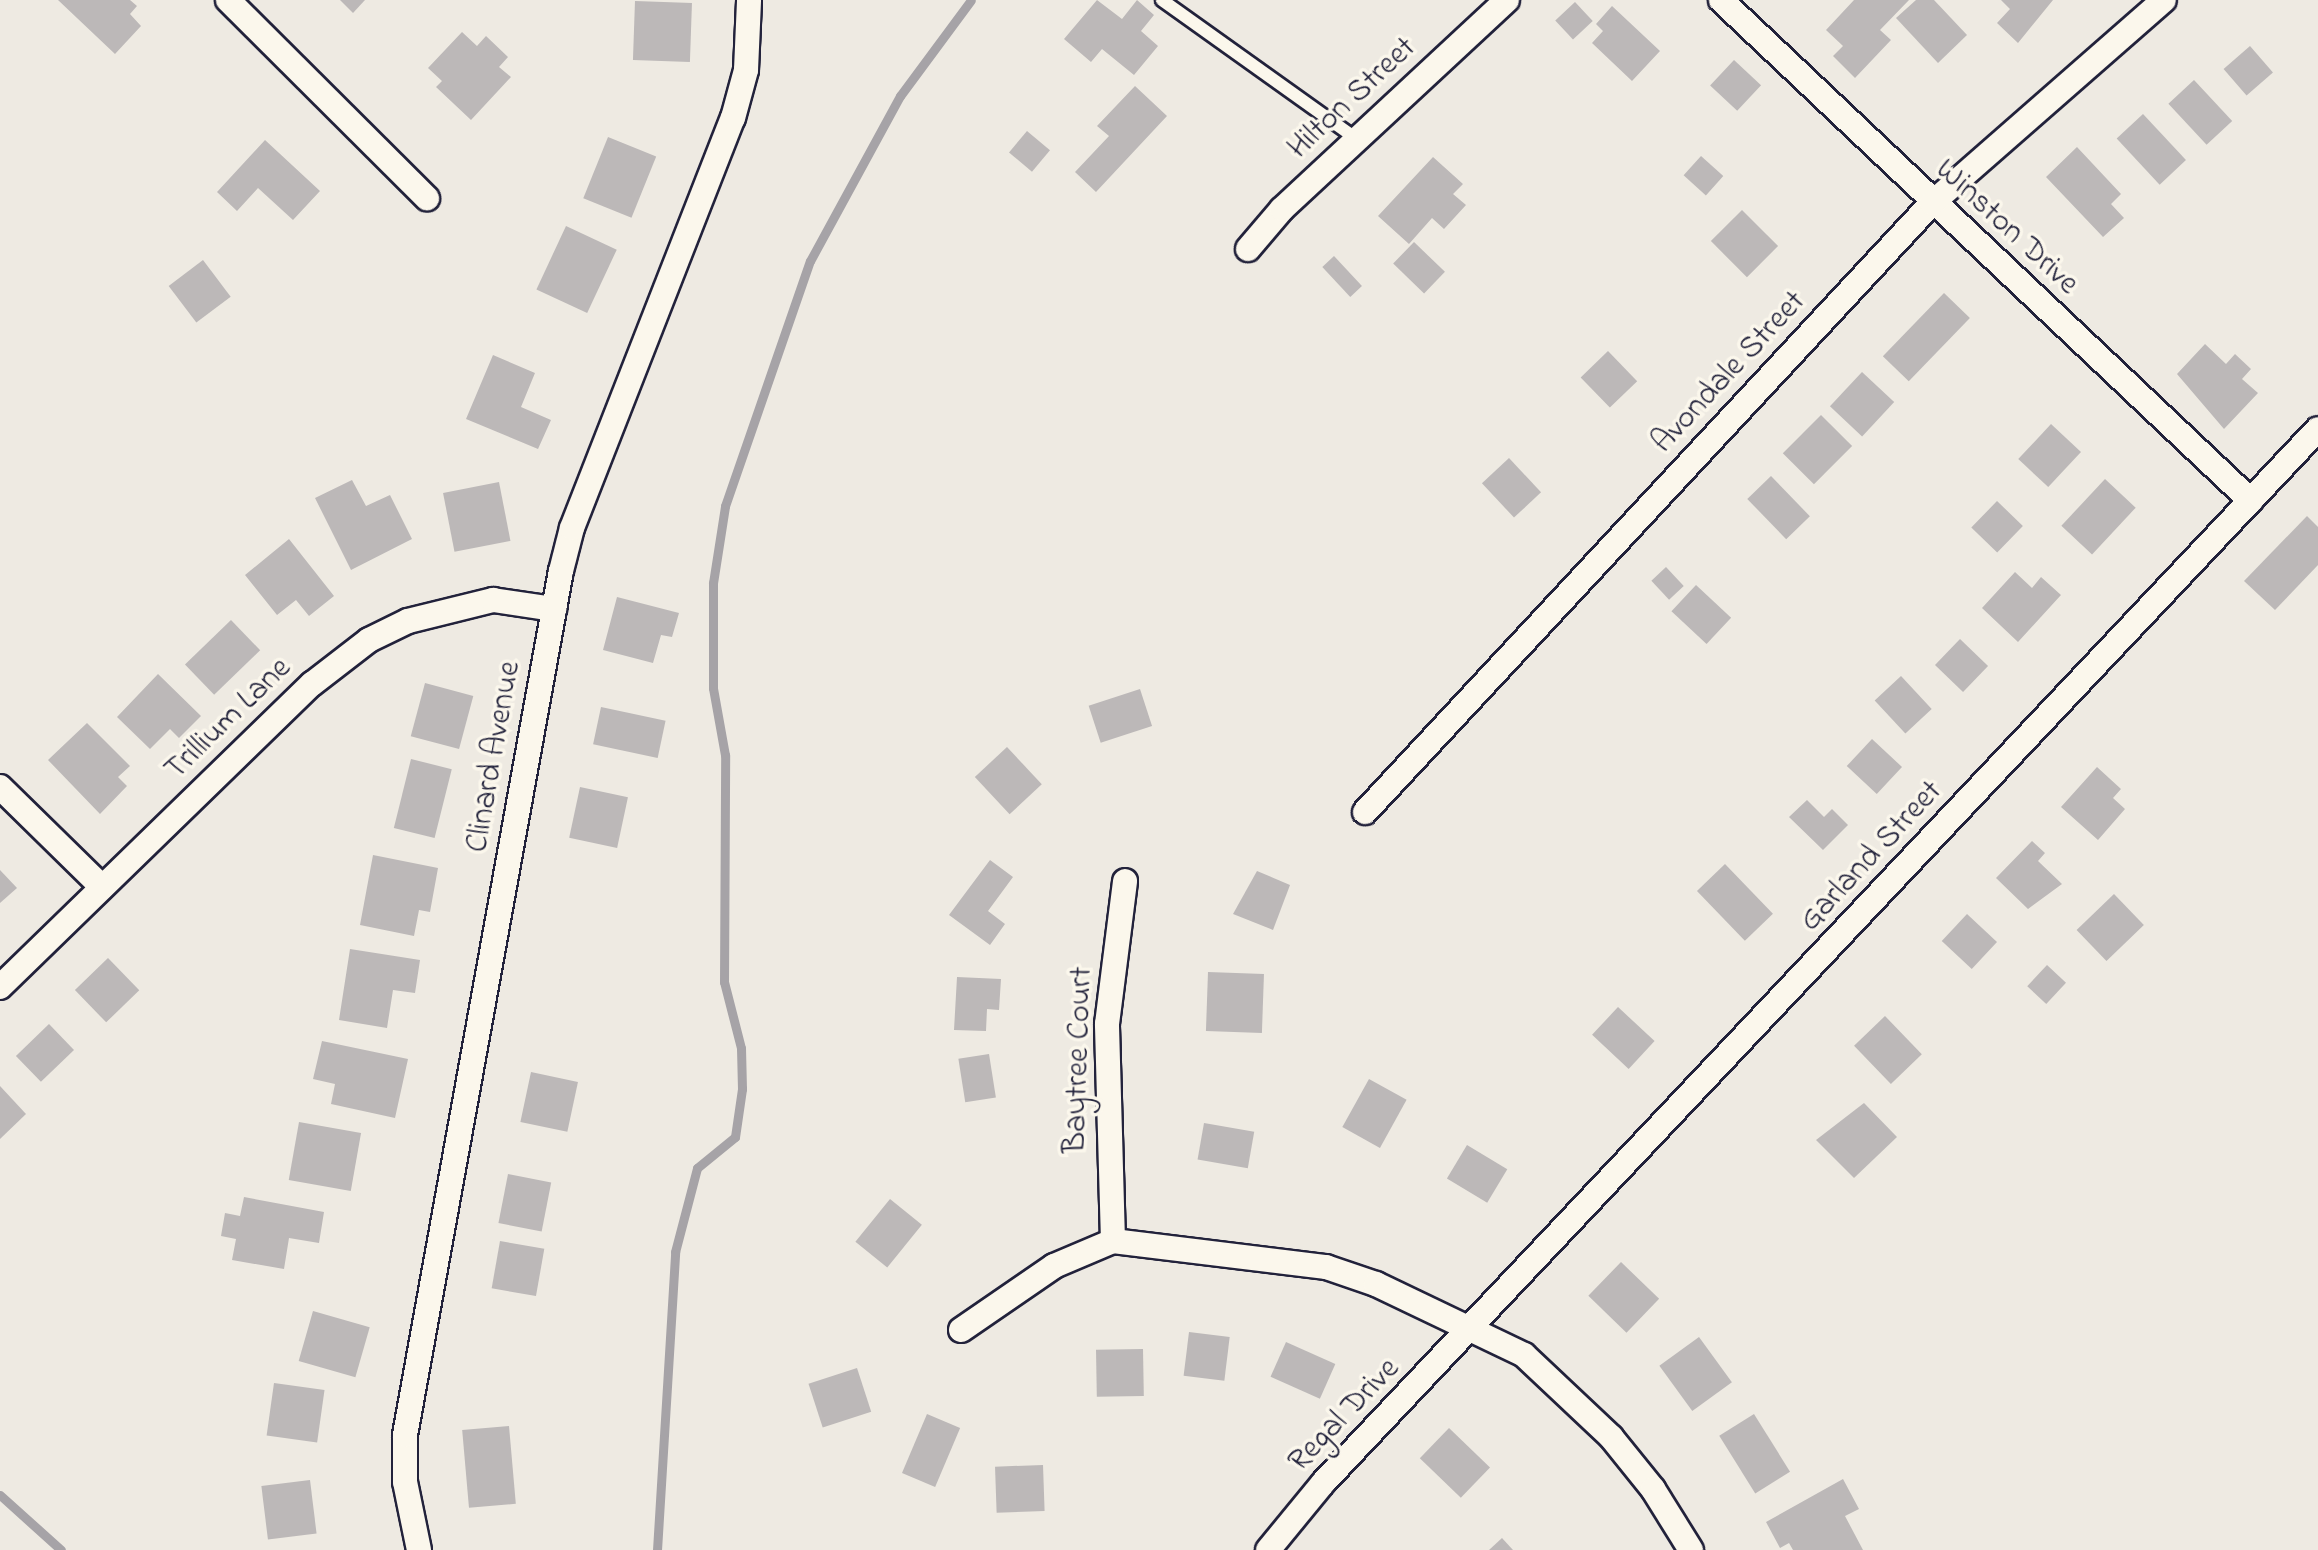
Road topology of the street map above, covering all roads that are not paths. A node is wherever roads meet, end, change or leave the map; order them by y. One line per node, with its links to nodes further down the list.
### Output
1 (228, 0): 8 (street)
2 (749, 0): 13 (street, Clinard Avenue)
3 (1162, 0): 7 (lane)
4 (1507, 0): 7 (street, Hilton Street)
5 (1721, 0): 9 (street, Winston Drive)
6 (2164, 0): 9 (street, Avondale Street)
7 (1357, 139): 10 (street, Hilton Street)
8 (427, 198)
9 (1932, 203): 12 (street, Winston Drive); 15 (street, Avondale Street)
10 (1248, 249)
11 (2318, 429): 12 (street, Garland Street)
12 (2251, 501): 20 (street, Garland Street)
13 (554, 609): 17 (street, Trillium Lane); 22 (street, Clinard Avenue)
14 (0, 787): 17 (street)
15 (1365, 812)
16 (1125, 881): 19 (street, Baytree Court)
17 (102, 887): 18 (street, Trillium Lane)
18 (0, 987)
19 (1113, 1241): 20 (street); 21 (street)
20 (1472, 1329): 23 (street, Regal Drive); 24 (street)
21 (961, 1330)
22 (419, 1550)
23 (1268, 1550)
24 (1691, 1550)

